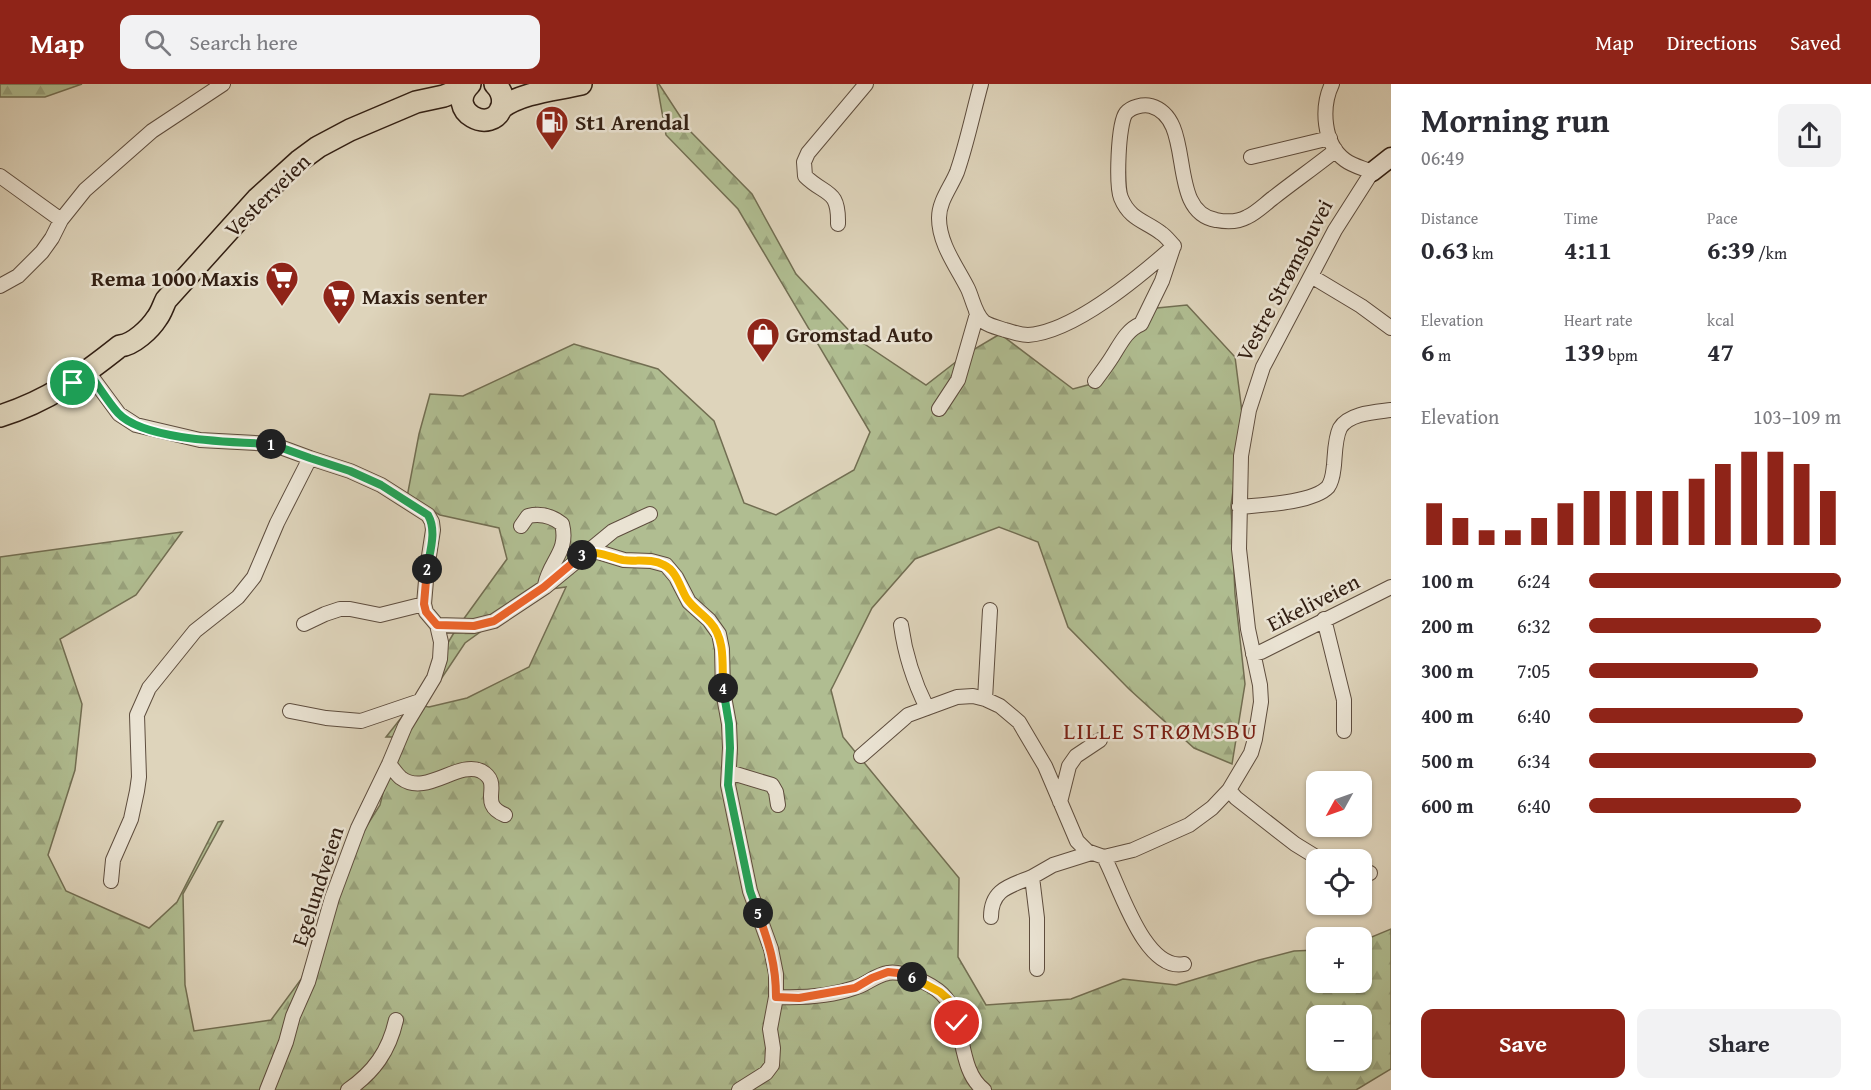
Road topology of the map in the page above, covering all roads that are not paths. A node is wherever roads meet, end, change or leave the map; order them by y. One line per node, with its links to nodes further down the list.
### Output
1 (223, 84): 17 (street)
2 (496, 84): 3 (main road); 9 (main road)
3 (516, 84)
4 (581, 84): 9 (main road)
5 (866, 84): 18 (street)
6 (981, 84): 22 (street)
7 (1332, 84): 12 (street)
8 (468, 86): 10 (main road, Vesterveien); 11 (main road)
9 (501, 108): 11 (main road, Vesterveien)
10 (386, 115): 11 (main road, Vesterveien); 24 (main road, Vesterveien)
11 (469, 115)
12 (1333, 143): 13 (street); 15 (street); 19 (street)
13 (1251, 157)
14 (1391, 158): 15 (main road, Vestre Strømsbuvei)
15 (1372, 172): 20 (street, Vestre Strømsbuvei)
16 (0, 176): 17 (street)
17 (61, 220): 21 (street)
18 (838, 224)
19 (1174, 246): 22 (street); 25 (street)
20 (1311, 276): 23 (street); 30 (street, Vestre Strømsbuvei)
21 (0, 286)
22 (976, 311): 26 (street)
23 (1391, 328)
24 (88, 372): 28 (main road, Vesterveien); 29 (street)
25 (1095, 381)
26 (939, 409)
27 (1391, 410): 30 (street)
28 (0, 416)
29 (310, 458): 36 (street); 59 (street)
30 (1239, 507): 42 (street, Vestre Strømsbuvei)
31 (650, 514): 33 (street)
32 (520, 526): 34 (street)
33 (581, 556): 34 (street); 51 (street)
34 (544, 587): 40 (street)
35 (1391, 587): 38 (street, Eikeliveien)
36 (424, 604): 39 (street); 40 (street, Egelundveien)
37 (990, 610): 43 (street)
38 (1324, 620): 42 (street, Eikeliveien); 47 (street)
39 (304, 624)
40 (437, 625): 44 (street, Egelundveien)
41 (901, 625): 45 (street)
42 (1253, 654): 52 (street, Vestre Strømsbuvei)
43 (985, 699): 45 (street); 53 (street)
44 (420, 701): 46 (street); 50 (street, Egelundveien)
45 (927, 708): 49 (street)
46 (290, 711)
47 (1344, 731)
48 (1100, 740): 53 (street)
49 (861, 756)
50 (389, 764): 55 (street); 65 (street, Egelundveien)
51 (729, 772): 54 (street); 63 (street)
52 (1229, 790): 56 (street); 57 (street, Vestre Strømsbuvei)
53 (1060, 802): 57 (street)
54 (778, 805)
55 (505, 815)
56 (1306, 851)
57 (1098, 855): 58 (street, Vestre Strømsbuvei); 61 (street)
58 (1032, 877): 60 (street, Vestre Strømsbuvei); 62 (street)
59 (111, 881)
60 (991, 917)
61 (1184, 964)
62 (1037, 969)
63 (776, 997): 67 (street); 68 (street)
64 (396, 1020): 66 (street)
65 (267, 1090)
66 (348, 1090)
67 (739, 1090)
68 (984, 1090)

